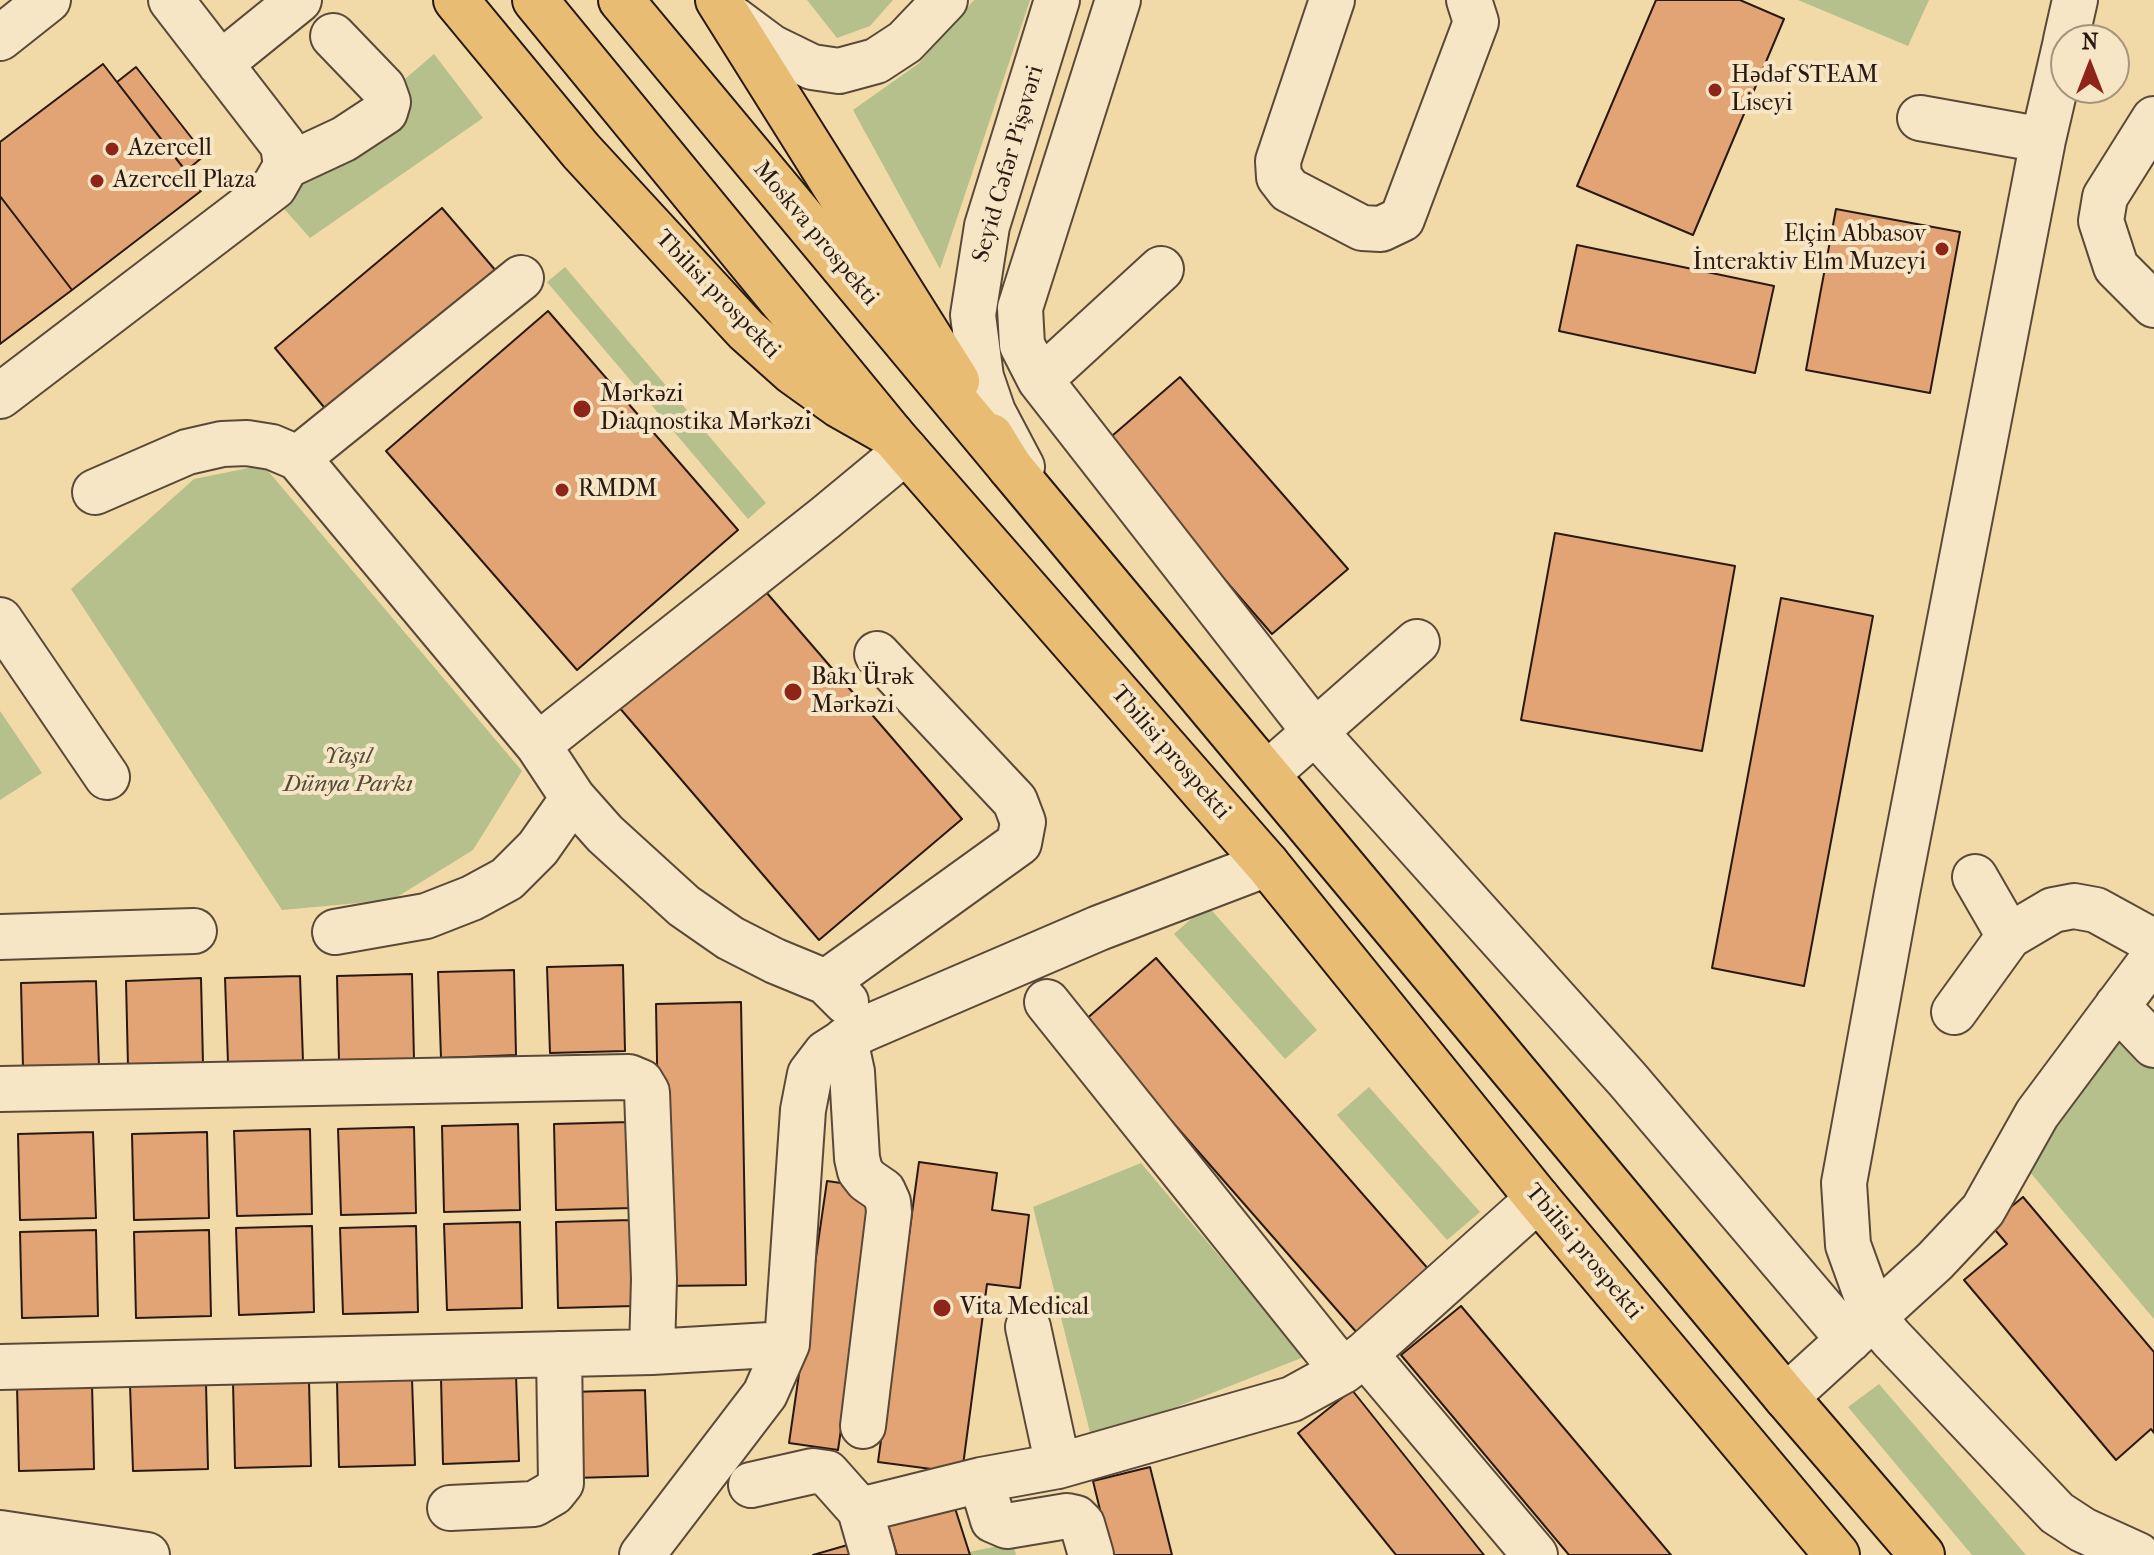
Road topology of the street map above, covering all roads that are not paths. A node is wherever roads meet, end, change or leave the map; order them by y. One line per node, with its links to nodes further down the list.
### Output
1 (48, 0): 16 (street)
2 (171, 0): 17 (street)
3 (299, 0): 17 (street)
4 (456, 0): 28 (main road, Tbilisi prospekti)
5 (535, 0): 28 (main road)
6 (621, 0): 30 (main road, Moskva prospekti)
7 (945, 0): 13 (street)
8 (1057, 0): 32 (street, Seyid Cəfər Pişəvəri)
9 (1118, 0): 26 (street)
10 (1332, 0): 11 (street)
11 (1469, 0)
12 (2075, 0): 14 (street)
13 (722, 7): 30 (main road)
14 (2070, 24)
15 (333, 36): 22 (street)
16 (0, 38)
17 (220, 64): 22 (street)
18 (2051, 104): 21 (street)
19 (1920, 118): 21 (street)
20 (2154, 119): 25 (street)
21 (2043, 140): 58 (street)
22 (286, 166): 27 (street)
23 (1161, 269): 26 (street)
24 (521, 278): 29 (street)
25 (2154, 305)
26 (1040, 380): 36 (street)
27 (0, 396)
28 (899, 443): 37 (street); 41 (main road, Tbilisi prospekti)
29 (298, 458): 31 (street); 37 (street)
30 (1010, 467): 32 (main road)
31 (95, 492)
32 (1045, 507): 38 (main road)
33 (0, 620): 39 (street)
34 (1417, 642): 36 (street)
35 (877, 654): 49 (street)
36 (1315, 732): 38 (street); 58 (street)
37 (538, 745): 40 (street)
38 (1267, 774): 64 (main road)
39 (107, 777)
40 (573, 798): 44 (street); 49 (street)
41 (1267, 864): 53 (street); 56 (main road, Tbilisi prospekti)
42 (1975, 877): 45 (street)
43 (194, 931): 46 (street)
44 (335, 932)
45 (2009, 936): 47 (street); 52 (street)
46 (0, 937)
47 (2154, 942)
48 (2154, 957): 51 (street)
49 (826, 982): 53 (street)
50 (1047, 1002): 62 (street)
51 (2117, 1006): 54 (street); 58 (street)
52 (1954, 1012)
53 (854, 1035): 59 (street); 65 (street)
54 (2154, 1045)
55 (0, 1089): 60 (street)
56 (1538, 1199): 62 (street); 77 (main road, Tbilisi prospekti)
57 (1028, 1327): 66 (street)
58 (1862, 1328): 64 (street); 79 (street)
59 (787, 1344): 60 (street); 73 (street)
60 (652, 1352): 61 (street)
61 (559, 1354): 63 (street); 69 (street)
62 (1354, 1362): 66 (street); 76 (street)
63 (0, 1367)
64 (1786, 1397): 78 (main road)
65 (863, 1426)
66 (1058, 1466): 67 (street)
67 (981, 1480): 70 (street); 75 (street)
68 (751, 1485): 70 (street)
69 (450, 1508)
70 (860, 1510): 74 (street)
71 (0, 1533): 72 (street)
72 (147, 1555)
73 (642, 1555)
74 (873, 1555)
75 (1091, 1555)
76 (1535, 1555)
77 (1837, 1555)
78 (1922, 1555)
79 (2138, 1555)

